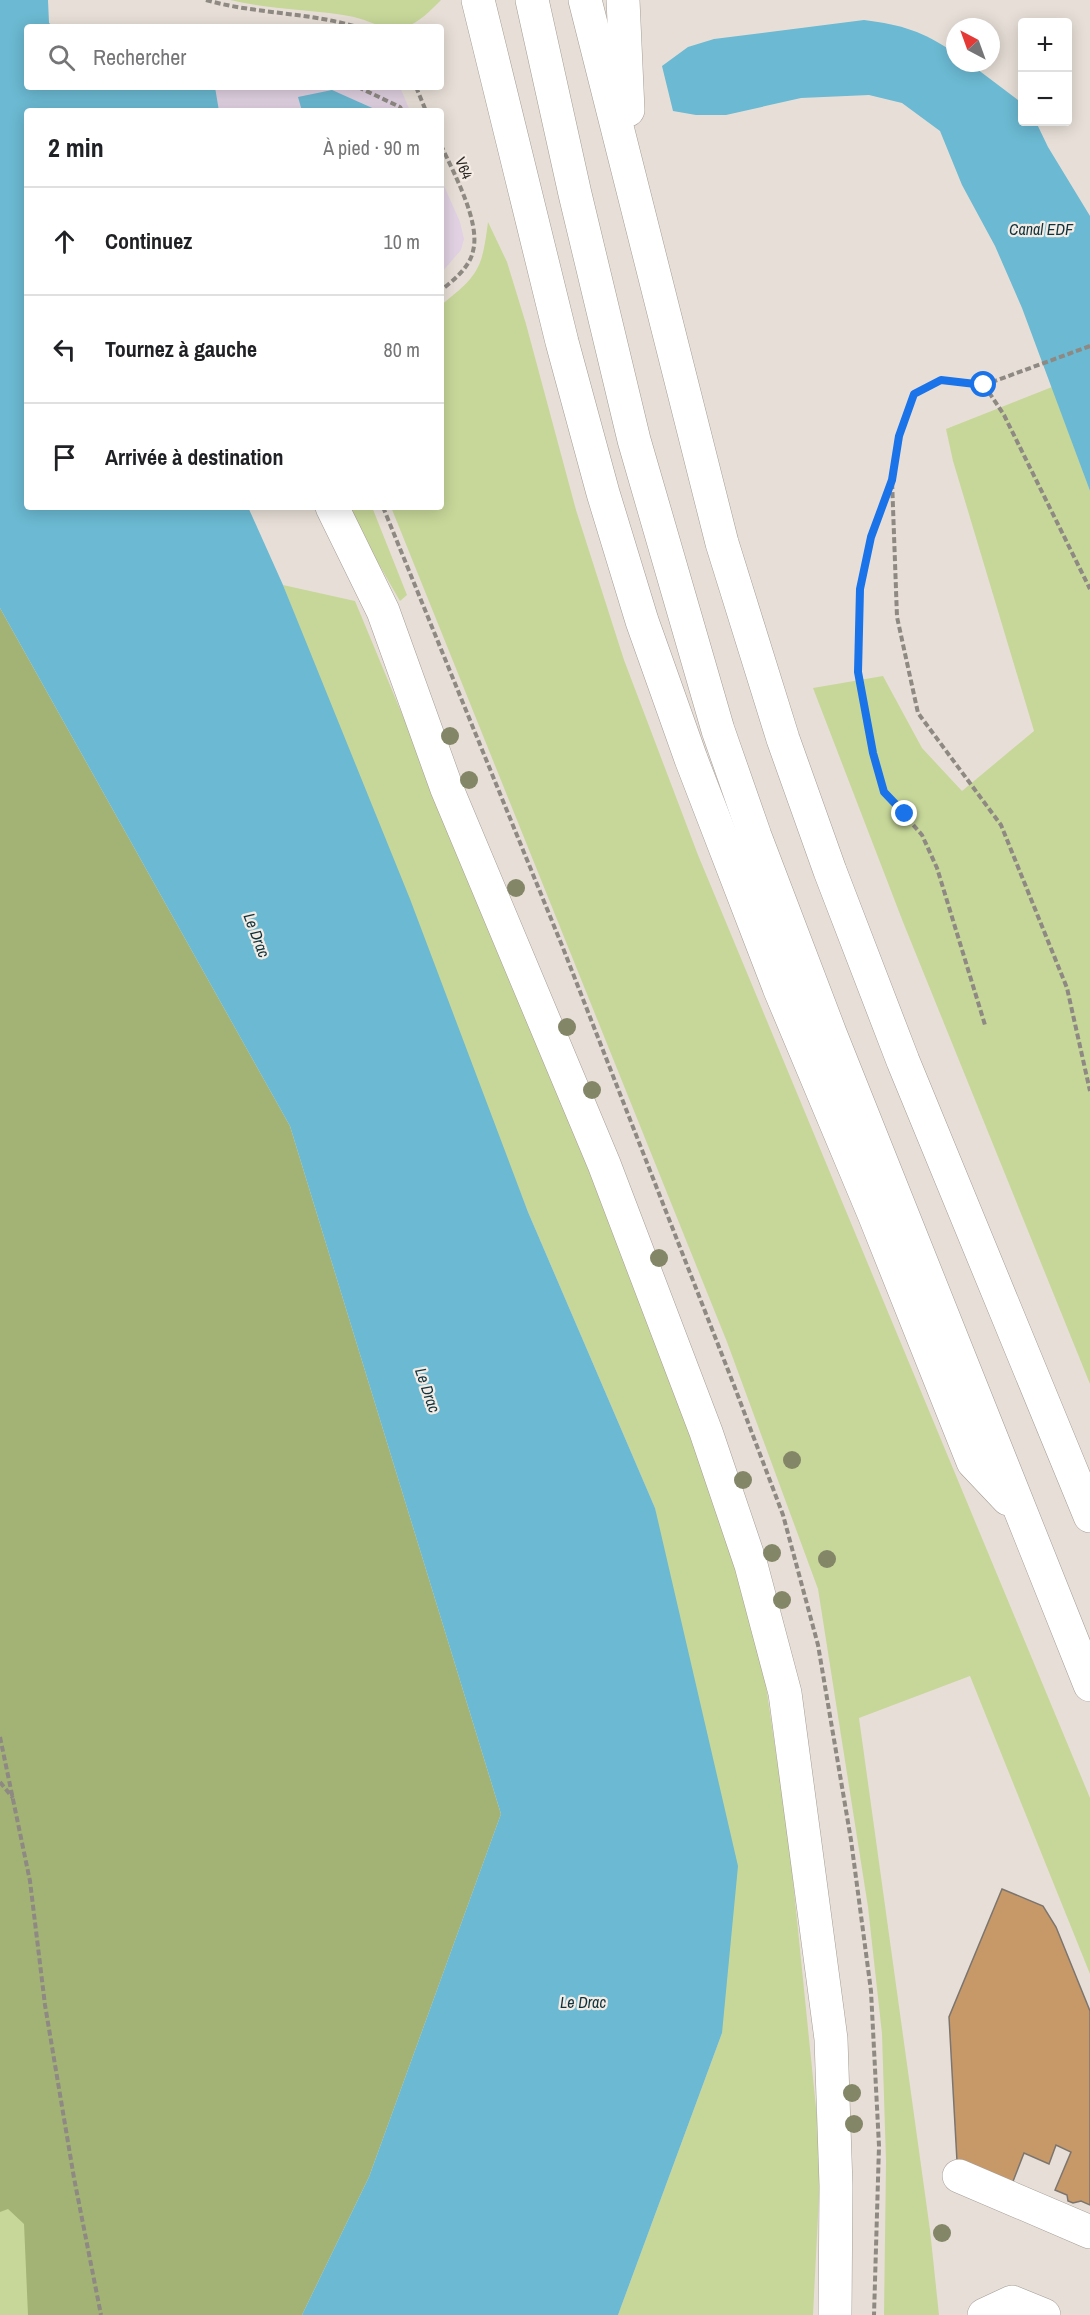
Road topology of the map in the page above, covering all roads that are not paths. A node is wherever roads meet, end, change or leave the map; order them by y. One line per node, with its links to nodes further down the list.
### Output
1 (623, 0): 5 (main road)
2 (585, 1): 5 (main road)
3 (533, 4): 7 (main road)
4 (478, 5): 7 (main road)
5 (631, 178): 8 (main road)
6 (333, 510): 12 (main road)
7 (1020, 1512): 9 (main road)
8 (1090, 1516)
9 (1090, 1684)
10 (959, 2176): 11 (main road)
11 (1090, 2232)
12 (835, 2315)
13 (984, 2315): 14 (main road)
14 (1044, 2315)

